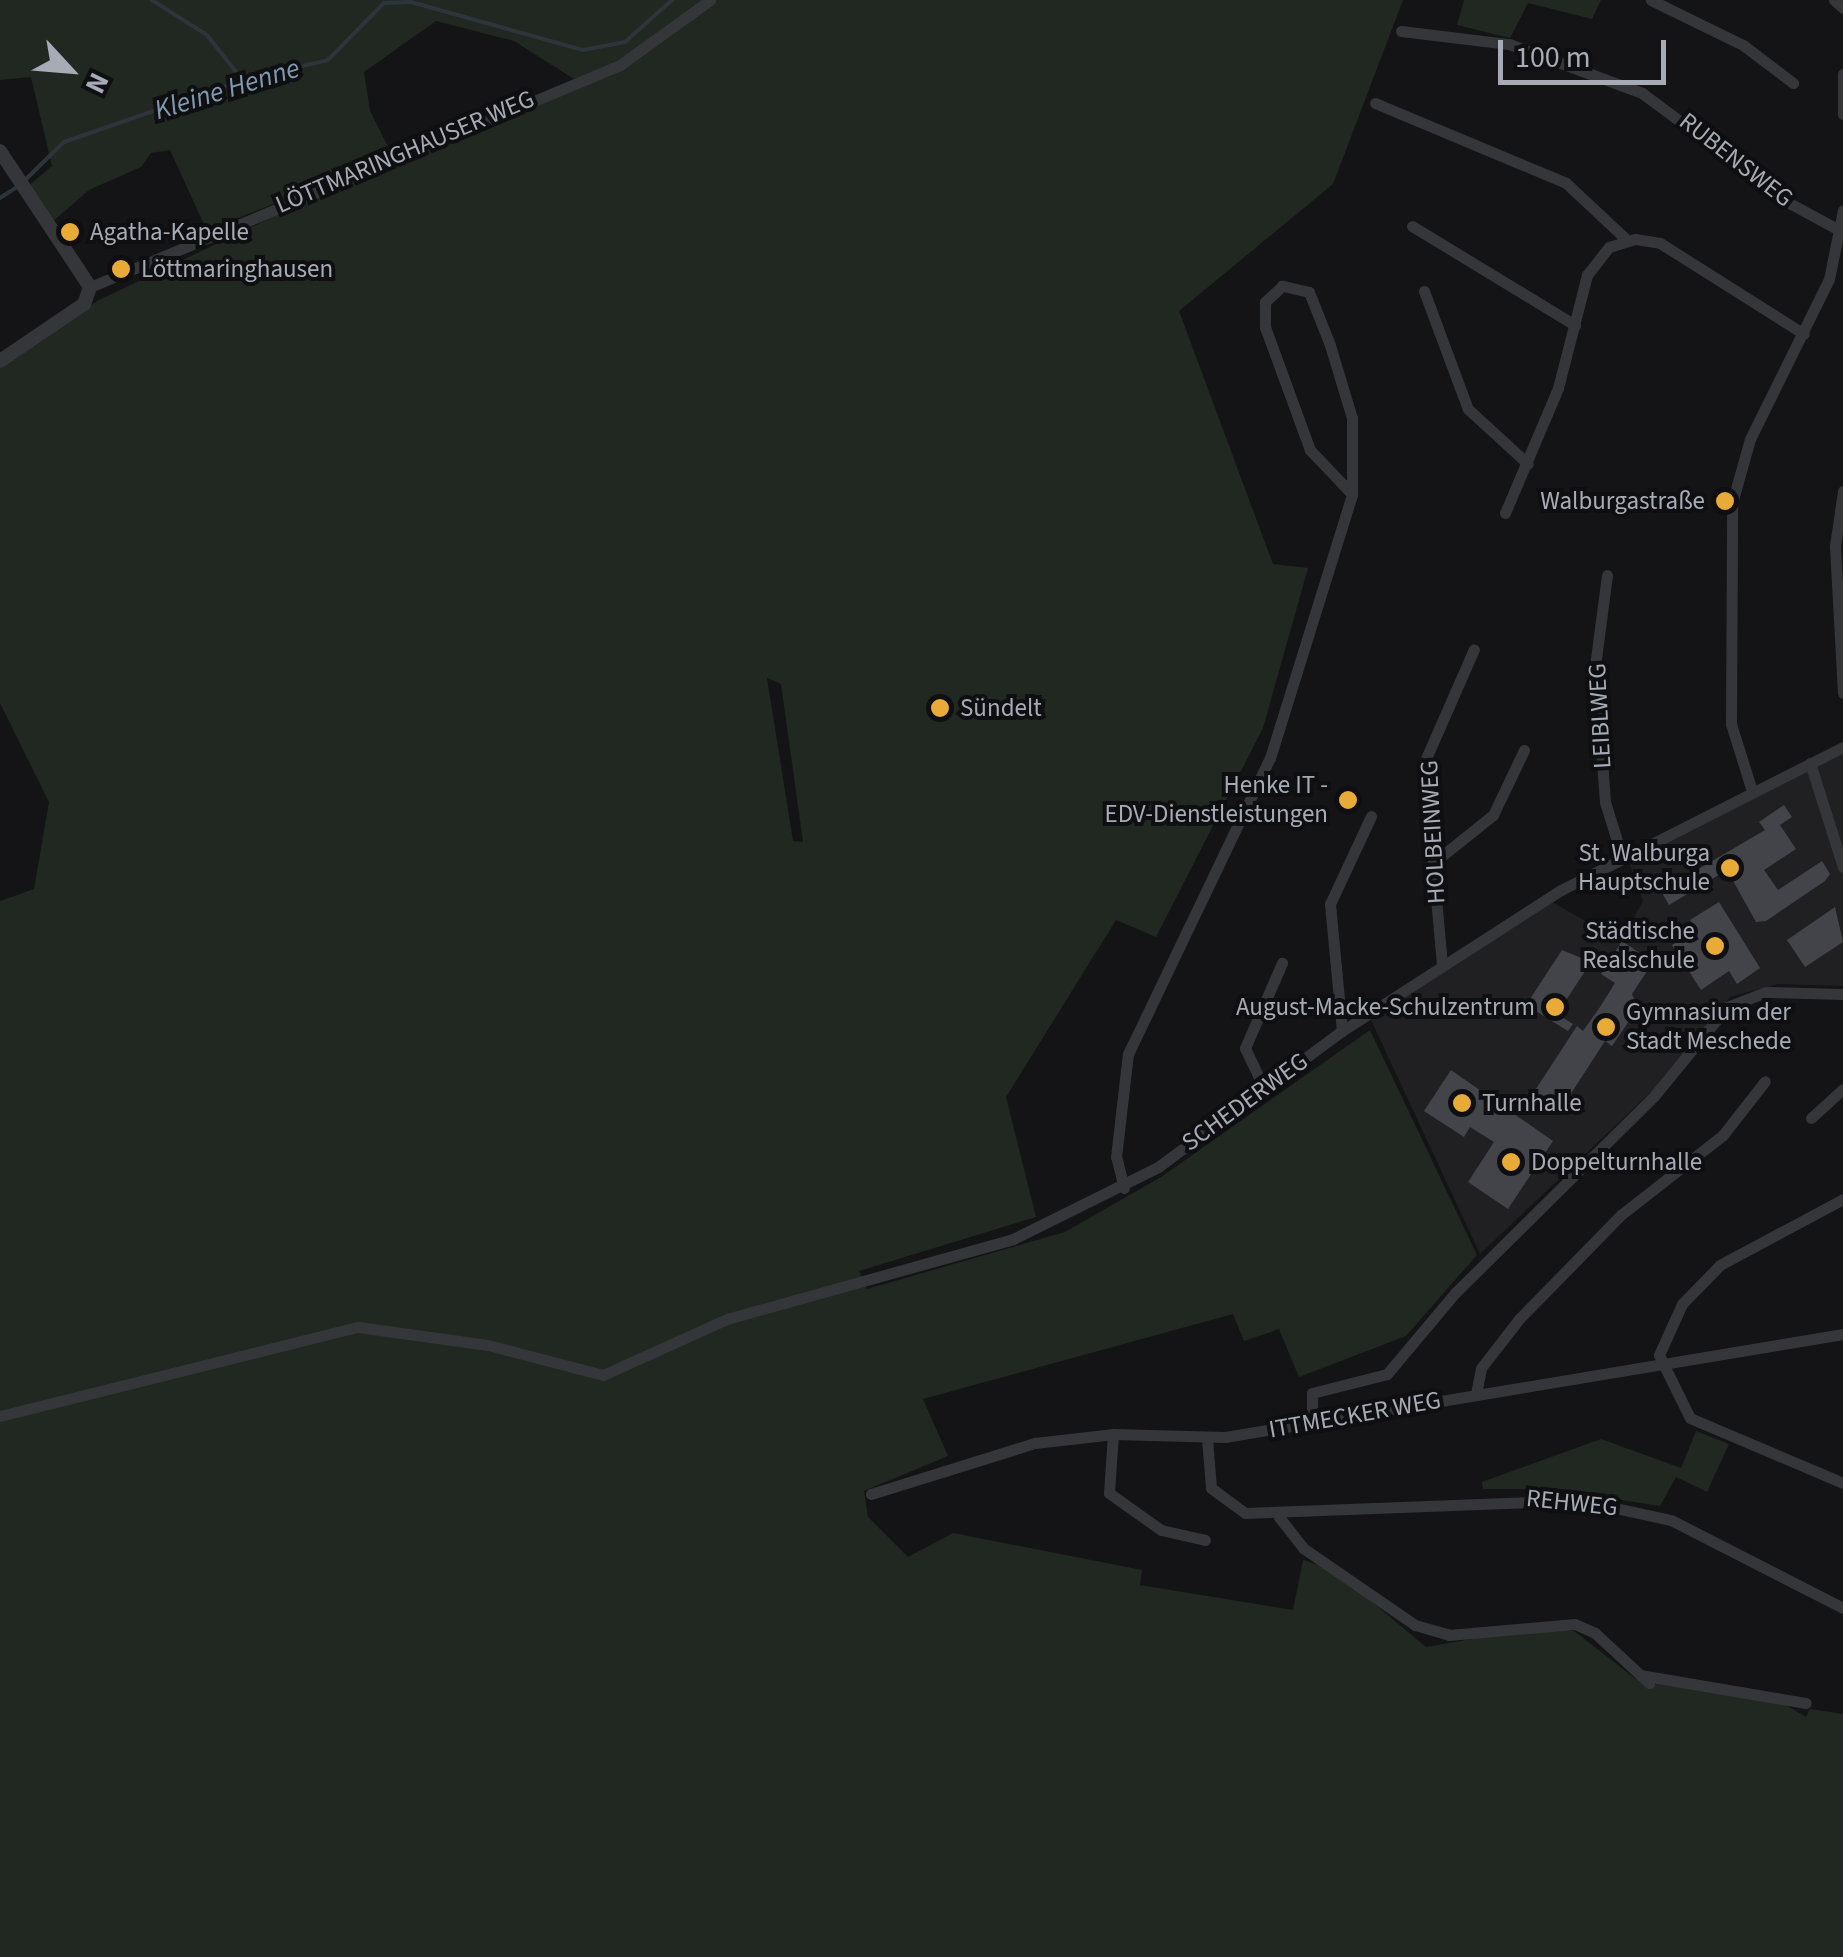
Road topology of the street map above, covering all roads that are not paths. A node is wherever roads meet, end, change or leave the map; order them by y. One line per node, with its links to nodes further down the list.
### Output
1 (710, 0): 15 (street, LÖTTMARINGHAUSER WEG)
2 (1651, 0): 7 (street)
3 (1834, 0): 4 (street)
4 (1843, 8)
5 (1401, 31): 13 (street, RUBENSWEG)
6 (1843, 74): 9 (street)
7 (1793, 83)
8 (1375, 103): 14 (street)
9 (1843, 114)
10 (0, 151): 15 (street)
11 (1843, 210): 13 (street)
12 (1412, 226): 17 (street)
13 (1841, 232): 18 (street)
14 (1626, 240): 17 (street); 18 (street)
15 (90, 287): 19 (street)
16 (1424, 291): 20 (street)
17 (1575, 324): 20 (street)
18 (1804, 334): 31 (street)
19 (0, 361)
20 (1528, 464): 23 (street)
21 (1352, 494): 21 (street); 44 (street)
22 (1843, 494): 25 (street)
23 (1505, 513)
24 (1607, 575): 33 (street, LEIBLWEG)
25 (1840, 592): 27 (street)
26 (1474, 649): 34 (street, HOLBEINWEG)
27 (1843, 693)
28 (1843, 747): 30 (street, SCHEDERWEG)
29 (1524, 750): 34 (street)
30 (1810, 763): 31 (street, SCHEDERWEG); 35 (street)
31 (1752, 792): 33 (street, SCHEDERWEG)
32 (1371, 816): 39 (street)
33 (1622, 856): 37 (street, SCHEDERWEG)
34 (1433, 863): 37 (street, HOLBEINWEG)
35 (1843, 867)
36 (1282, 964): 41 (street)
37 (1442, 965): 39 (street, SCHEDERWEG)
38 (1843, 994): 50 (street)
39 (1342, 1031): 41 (street, SCHEDERWEG)
40 (1765, 1081): 48 (street)
41 (1262, 1086): 44 (street, SCHEDERWEG)
42 (1843, 1089): 43 (street)
43 (1811, 1118)
44 (1124, 1188): 49 (street, SCHEDERWEG)
45 (1843, 1199): 47 (street)
46 (1843, 1334): 47 (street, ITTMECKER WEG)
47 (1661, 1364): 48 (street, ITTMECKER WEG); 53 (street)
48 (1476, 1394): 50 (street, ITTMECKER WEG)
49 (0, 1416)
50 (1312, 1423): 52 (street, ITTMECKER WEG)
51 (1113, 1434): 52 (street, ITTMECKER WEG); 54 (street, ITTMECKER WEG); 56 (street)
52 (1207, 1438): 55 (street, REHWEG)
53 (1843, 1483)
54 (870, 1494)
55 (1280, 1516): 57 (street, REHWEG); 58 (street)
56 (1204, 1540)
57 (1843, 1608)
58 (1806, 1703)

